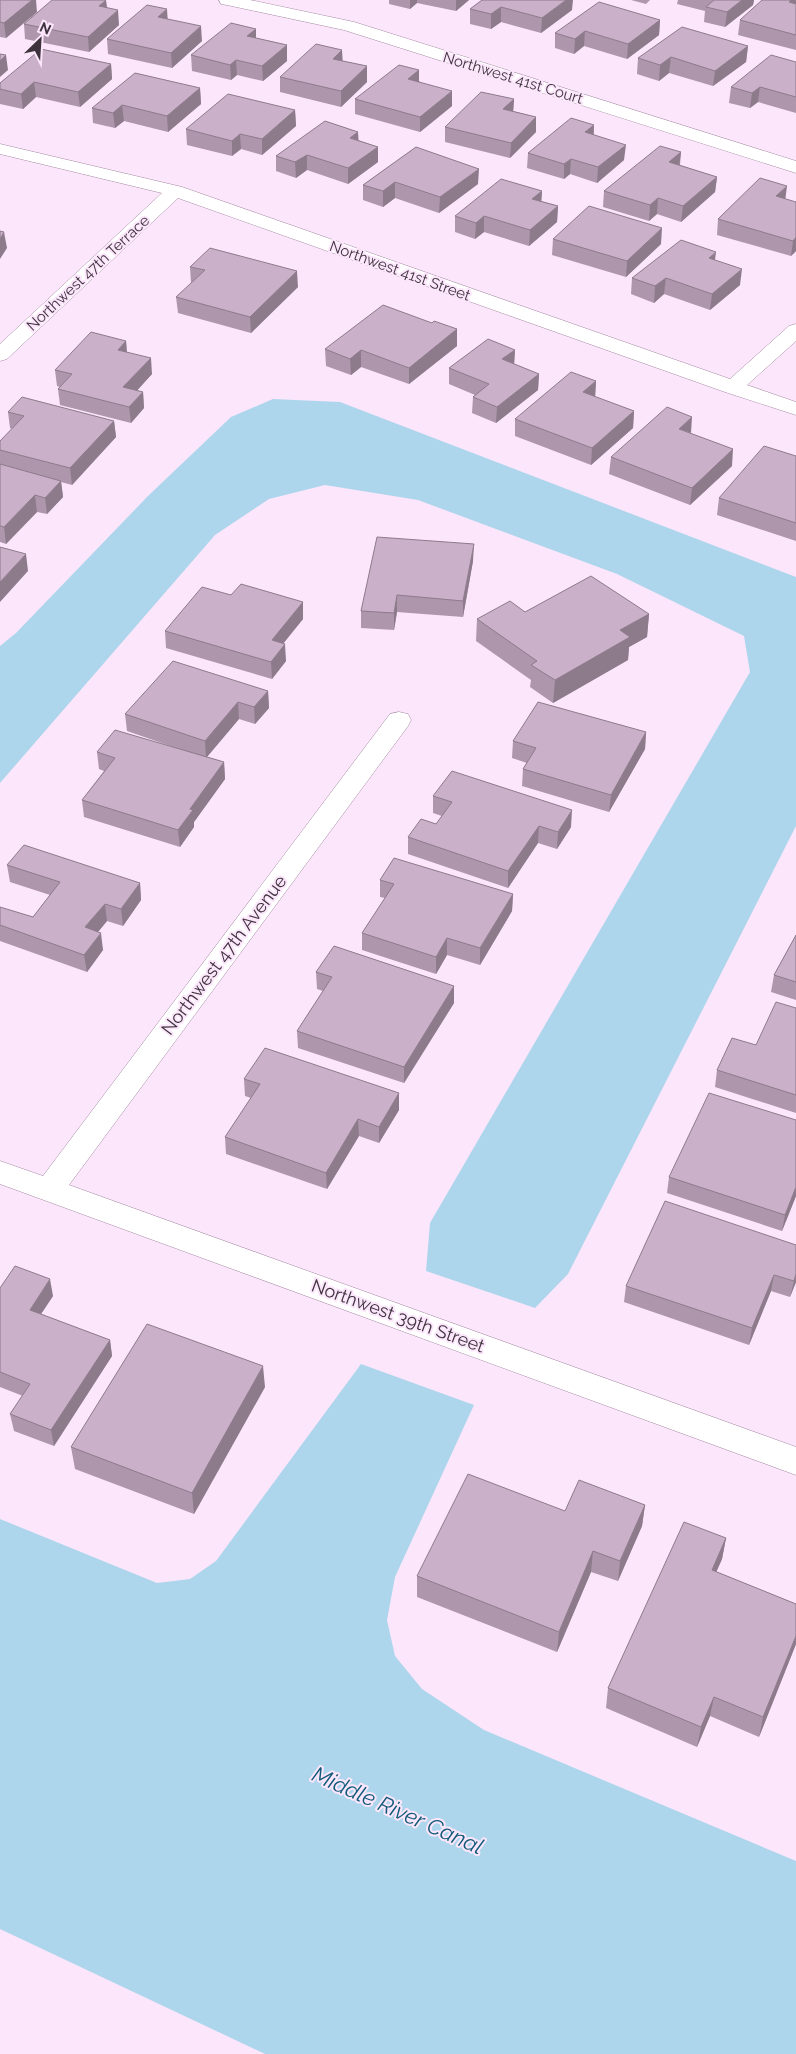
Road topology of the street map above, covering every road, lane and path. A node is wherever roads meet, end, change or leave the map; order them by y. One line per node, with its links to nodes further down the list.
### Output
1 (227, 0): 3 (street, Northwest 41st Court)
2 (0, 149): 4 (street, Northwest 41st Street)
3 (796, 167)
4 (175, 191): 6 (street, Northwest 47th Terrace); 7 (street, Northwest 41st Street)
5 (796, 330): 7 (street)
6 (0, 355)
7 (732, 388): 8 (street, Northwest 41st Street)
8 (796, 409)
9 (399, 720): 11 (street, Northwest 47th Avenue)
10 (0, 1172): 11 (street, Northwest 39th Street)
11 (49, 1190): 12 (street, Northwest 39th Street)
12 (796, 1461)

